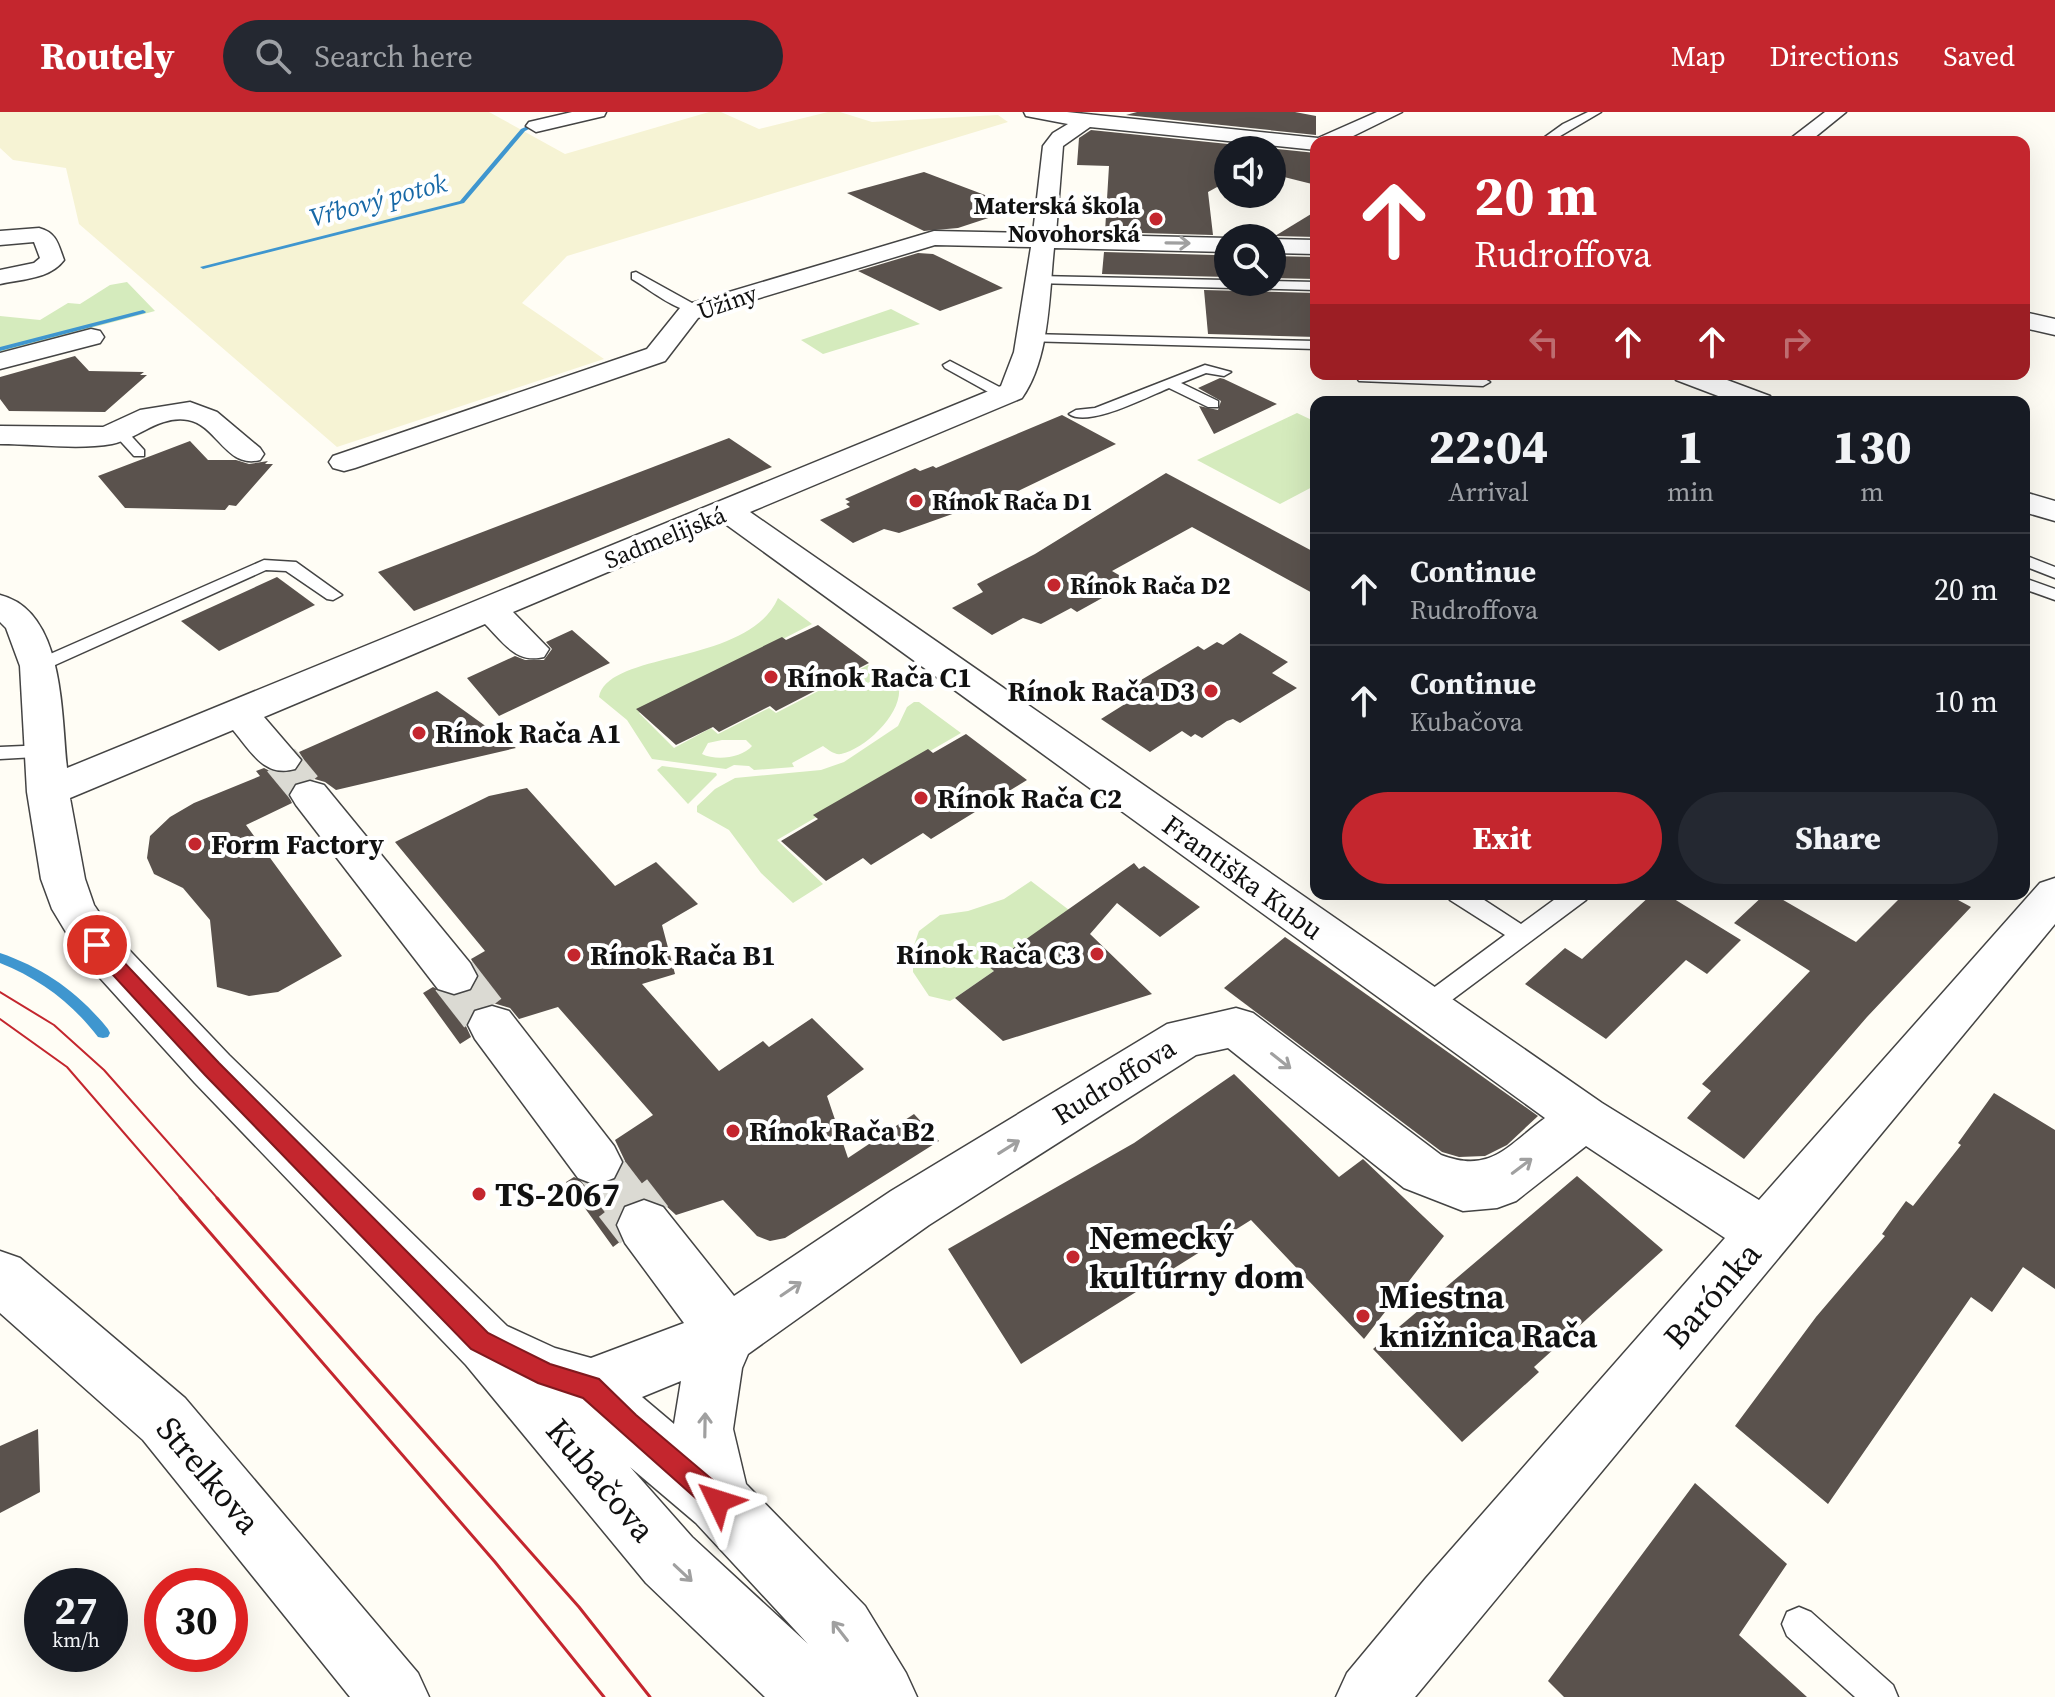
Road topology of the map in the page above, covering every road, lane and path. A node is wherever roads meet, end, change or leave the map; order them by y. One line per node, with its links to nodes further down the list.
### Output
1 (597, 112): 8 (street)
2 (1033, 112): 6 (street)
3 (1393, 112): 10 (street)
4 (1596, 112): 11 (lane)
5 (1837, 112): 12 (street)
6 (1073, 117): 9 (street); 15 (street)
7 (1256, 119): 9 (street)
8 (536, 126)
9 (1231, 134): 13 (street)
10 (1339, 136)
11 (1552, 136)
12 (1804, 136)
13 (1310, 143)
14 (0, 238): 21 (street)
15 (1044, 240): 16 (street, Úžiny, one-way to 16); 20 (street); 23 (street, Úžiny)
16 (1214, 245)
17 (1286, 246): 18 (street)
18 (1310, 247)
19 (636, 276): 23 (lane)
20 (1038, 280): 22 (lane); 27 (street)
21 (5, 281)
22 (1310, 286)
23 (701, 308): 44 (street, Úžiny)
24 (2030, 321): 25 (street)
25 (2055, 327)
26 (91, 337): 29 (street)
27 (1029, 338): 28 (lane); 36 (street)
28 (1310, 345)
29 (17, 361)
30 (950, 365): 36 (lane)
31 (1224, 372): 35 (lane)
32 (1444, 380): 34 (lane)
33 (1702, 380): 37 (street)
34 (1483, 382)
35 (1169, 383): 38 (lane); 39 (lane)
36 (1004, 395): 46 (street, Sadmelijská)
37 (1744, 396)
38 (1213, 404)
39 (1076, 414)
40 (119, 431): 41 (street); 42 (lane); 43 (street)
41 (0, 435)
42 (139, 453)
43 (249, 454)
44 (344, 462)
45 (2030, 503): 47 (street)
46 (728, 511): 54 (street, Sadmelijská); 67 (street, Františka Kubu)
47 (2055, 512)
48 (2030, 563): 49 (lane)
49 (2055, 573)
50 (2030, 585): 52 (lane)
51 (333, 595): 56 (lane)
52 (2055, 595)
53 (0, 605): 56 (street, Kubačova)
54 (490, 609): 55 (street); 57 (street, Sadmelijská)
55 (531, 649)
56 (38, 666): 60 (street, Kubačova)
57 (240, 714): 59 (street); 60 (street, Sadmelijská)
58 (0, 753): 60 (lane)
59 (281, 760)
60 (47, 771): 75 (street, Kubačova)
61 (310, 795): 66 (street)
62 (1467, 900): 65 (lane)
63 (1570, 900): 65 (lane)
64 (2044, 902): 72 (street, Barónka)
65 (1522, 935): 67 (lane)
66 (454, 976)
67 (1425, 1007): 69 (street, Františka Kubu)
68 (492, 1025): 70 (street)
69 (1584, 1118): 72 (street, Františka Kubu); 74 (street, Rudroffova, one-way to 69)
70 (596, 1162)
71 (644, 1225): 74 (street)
72 (1765, 1234): 79 (street, Barónka)
73 (0, 1277): 80 (street, Strelkova)
74 (728, 1334): 76 (street, Rudroffova); 77 (street, one-way to 74)
75 (486, 1345): 76 (street); 81 (street, Kubačova, one-way to 81)
76 (591, 1388): 77 (street, Kubačova)
77 (718, 1501): 82 (street, Kubačova, one-way to 77)
78 (1799, 1624): 83 (lane)
79 (1377, 1694)
80 (394, 1697)
81 (836, 1697)
82 (882, 1697)
83 (1881, 1697)

